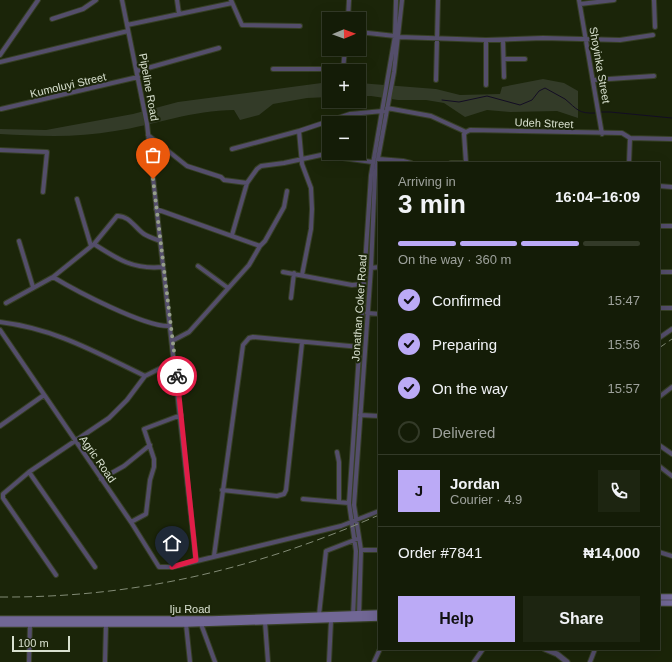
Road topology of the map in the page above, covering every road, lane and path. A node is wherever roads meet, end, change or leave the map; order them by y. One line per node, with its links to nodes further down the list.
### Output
1 (38, 0): 28 (street)
2 (96, 0): 15 (street)
3 (122, 0): 16 (street, Pipeline Road)
4 (177, 0): 14 (street)
5 (349, 0): 13 (street)
6 (396, 0): 22 (street, Jonathan Coker Road)
7 (402, 0): 22 (street, Jonathan Coker Road)
8 (438, 0): 23 (street)
9 (614, 0): 12 (street)
10 (654, 0): 18 (street)
11 (231, 1): 14 (street); 17 (street)
12 (580, 2): 24 (street, Shoyinka Street)
13 (348, 12)
14 (179, 14): 16 (street)
15 (52, 19)
16 (127, 25): 19 (street, Pipeline Road)
17 (300, 26)
18 (655, 27)
19 (128, 31): 31 (street); 34 (street, Pipeline Road)
20 (366, 33): 22 (street)
21 (654, 35): 24 (street)
22 (397, 36): 23 (street); 42 (street, Jonathan Coker Road)
23 (437, 38): 25 (street); 38 (street)
24 (586, 39): 26 (street); 39 (street, Shoyinka Street)
25 (486, 40): 26 (street); 40 (street)
26 (503, 40): 29 (street)
27 (219, 48): 34 (street)
28 (0, 56)
29 (504, 59): 30 (street); 37 (street)
30 (525, 60)
31 (0, 62)
32 (273, 69): 33 (street)
33 (322, 70)
34 (137, 71): 36 (street, Pipeline Road)
35 (654, 76): 39 (street)
36 (138, 77): 41 (street, Kumoluyi Street); 46 (street, Pipeline Road)
37 (504, 77)
38 (436, 80)
39 (594, 80): 45 (street, Shoyinka Street)
40 (486, 85)
41 (1, 109)
42 (385, 109): 43 (street); 44 (street); 52 (street, Jonathan Coker Road); 53 (street, Jonathan Coker Road)
43 (299, 131): 49 (street); 51 (street)
44 (466, 132): 45 (street, Udeh Street); 55 (street)
45 (602, 134): 47 (street, Udeh Street)
46 (148, 135): 57 (street); 63 (street, Pipeline Road)
47 (630, 138): 48 (street); 56 (street)
48 (672, 139)
49 (232, 149)
50 (0, 150): 61 (street)
51 (302, 159): 53 (street); 57 (street); 79 (street)
52 (379, 159): 54 (street); 73 (street, Jonathan Coker Road)
53 (372, 162): 81 (street, Jonathan Coker Road)
54 (407, 162)
55 (466, 162)
56 (629, 162)
57 (247, 183): 66 (street)
58 (660, 186): 59 (street)
59 (672, 187)
60 (286, 191): 70 (street)
61 (43, 192)
62 (77, 199): 69 (street)
63 (156, 209): 66 (street); 68 (street, Pipeline Road)
64 (660, 226): 65 (street)
65 (672, 226)
66 (232, 234): 70 (street)
67 (19, 240): 82 (street)
68 (160, 242): 69 (street); 72 (street, Pipeline Road)
69 (93, 245): 72 (street); 80 (street)
70 (260, 246): 83 (street)
71 (198, 266): 83 (street)
72 (163, 268): 91 (street, Pipeline Road)
73 (371, 268): 74 (street); 88 (street, Jonathan Coker Road)
74 (378, 268)
75 (283, 272): 78 (street)
76 (660, 272): 77 (street)
77 (672, 272)
78 (294, 273): 79 (street); 84 (street)
79 (302, 275): 81 (street)
80 (53, 277): 82 (street); 91 (street)
81 (364, 284): 97 (street, Jonathan Coker Road)
82 (33, 287): 85 (street)
83 (228, 288): 95 (street)
84 (291, 298)
85 (6, 303)
86 (660, 308): 87 (street)
87 (672, 308)
88 (367, 313): 89 (street); 103 (street, Jonathan Coker Road)
89 (378, 314)
90 (0, 322): 99 (street)
91 (169, 326): 95 (street, Pipeline Road)
92 (672, 329): 94 (street)
93 (0, 330): 101 (street, Agric Road)
94 (660, 337)
95 (172, 341): 98 (street, Pipeline Road)
96 (302, 343): 97 (street); 116 (street); 116 (street)
97 (360, 347): 119 (street, Jonathan Coker Road)
98 (175, 361): 99 (street); 104 (street, Pipeline Road)
99 (145, 376): 107 (street)
100 (672, 388): 102 (street)
101 (44, 395): 106 (street); 107 (street, Agric Road)
102 (660, 396)
103 (360, 414): 105 (street); 121 (street, Jonathan Coker Road)
104 (181, 415): 108 (street); 131 (street, Pipeline Road)
105 (378, 416)
106 (0, 426)
107 (75, 442): 113 (street); 115 (street, Agric Road)
108 (150, 445): 115 (street); 122 (street)
109 (660, 446): 111 (street)
110 (337, 452): 118 (street)
111 (672, 454)
112 (660, 467): 114 (street)
113 (29, 472): 132 (street); 133 (street)
114 (672, 476)
115 (100, 479): 122 (street, Agric Road)
116 (222, 490): 129 (street)
117 (303, 499): 118 (street)
118 (339, 502): 119 (street)
119 (349, 503): 123 (street, Jonathan Coker Road)
120 (378, 511): 121 (street)
121 (356, 521): 123 (street); 124 (street, Jonathan Coker Road)
122 (131, 522): 131 (street, Agric Road)
123 (350, 522): 125 (street, Jonathan Coker Road); 129 (street)
124 (360, 537): 125 (street); 126 (street, Jonathan Coker Road)
125 (354, 540): 139 (street); 140 (street, Jonathan Coker Road)
126 (361, 550): 127 (street); 140 (street, Jonathan Coker Road)
127 (378, 550)
128 (660, 552): 130 (street)
129 (214, 556): 131 (street)
130 (672, 556)
131 (196, 560)
132 (95, 566)
133 (56, 576)
134 (660, 597): 135 (main road)
135 (672, 597)
136 (660, 603): 137 (main road)
137 (672, 603)
138 (378, 613): 140 (main road, Iju Road)
139 (319, 615): 140 (main road, Iju Road); 142 (main road, Iju Road)
140 (356, 616): 141 (main road, Iju Road); 143 (main road, Iju Road)
141 (378, 618)
142 (0, 619)
143 (331, 621): 144 (main road, Iju Road); 159 (street)
144 (265, 622): 149 (main road, Iju Road); 158 (street)
145 (0, 624): 146 (main road, Iju Road)
146 (30, 624): 147 (main road, Iju Road); 154 (street)
147 (106, 624): 148 (main road, Iju Road); 155 (street)
148 (186, 624): 149 (main road, Iju Road); 156 (street)
149 (201, 624): 157 (street)
150 (380, 650): 160 (street)
151 (482, 650): 161 (street)
152 (547, 650): 162 (street)
153 (595, 650): 163 (street)
154 (29, 662)
155 (105, 662)
156 (190, 662)
157 (215, 662)
158 (268, 662)
159 (329, 662)
160 (374, 662)
161 (474, 662)
162 (567, 662)
163 (590, 662)

